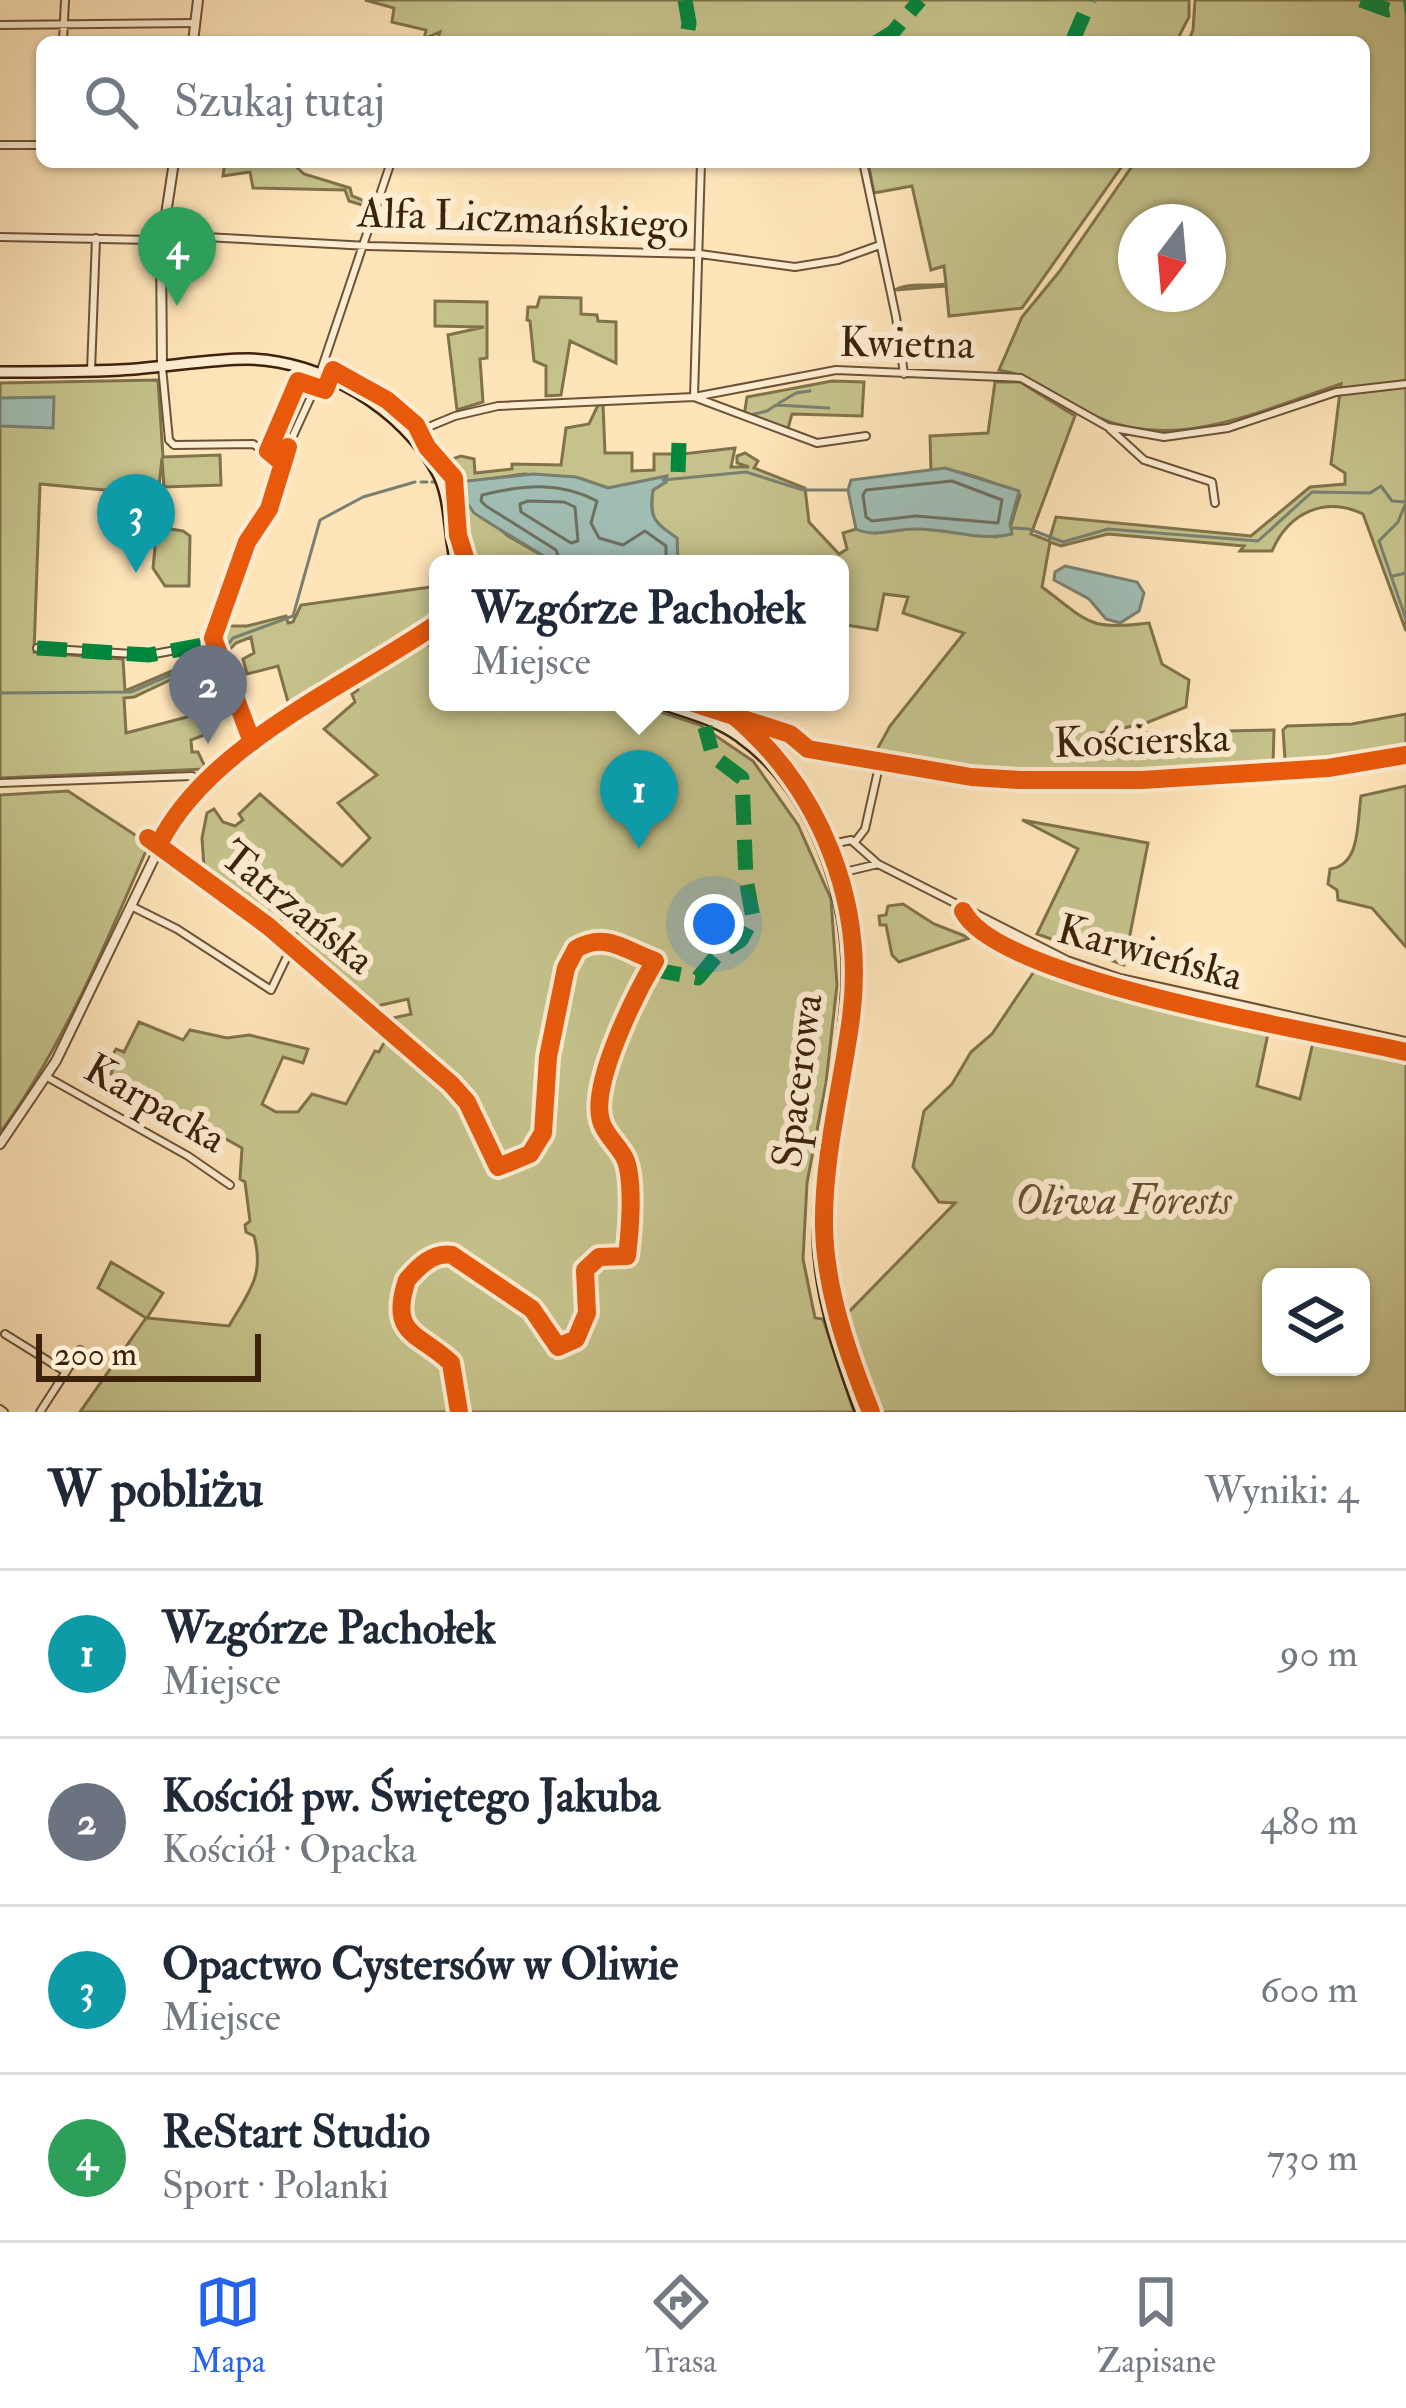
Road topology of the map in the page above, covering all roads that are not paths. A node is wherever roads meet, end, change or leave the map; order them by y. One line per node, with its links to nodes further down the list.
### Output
1 (65, 0): 4 (street)
2 (198, 0): 3 (street)
3 (195, 23): 4 (street); 7 (street)
4 (62, 24): 5 (street); 6 (street)
5 (0, 25)
6 (63, 36)
7 (194, 36)
8 (36, 145): 9 (street)
9 (0, 146)
10 (173, 168): 15 (street)
11 (389, 168): 17 (street)
12 (701, 168): 19 (street)
13 (864, 168): 18 (street)
14 (0, 237): 16 (street, Alfa Liczmańskiego)
15 (162, 237): 16 (street, Alfa Liczmańskiego); 17 (street, Alfa Liczmańskiego); 20 (street)
16 (96, 238): 22 (street)
17 (363, 245): 19 (street, Alfa Liczmańskiego); 25 (street)
18 (880, 245): 19 (street, Alfa Liczmańskiego); 24 (street)
19 (700, 254): 27 (street)
20 (162, 366): 21 (main road); 22 (main road); 31 (street)
21 (302, 369): 25 (main road); 31 (street)
22 (91, 371): 23 (main road)
23 (0, 372)
24 (904, 374): 27 (street, Kwietna); 28 (street, Kwietna)
25 (319, 375): 29 (main road); 32 (street)
26 (1406, 384): 28 (street, Kwietna)
27 (694, 398): 29 (street, Kwietna); 30 (street, Kwietna)
28 (1108, 427): 33 (street, Kwietna)
29 (409, 435): 34 (main road)
30 (866, 436)
31 (268, 452): 32 (street)
32 (281, 462): 36 (street)
33 (1215, 503)
34 (454, 555)
35 (429, 629): 39 (street)
36 (214, 643): 37 (street); 39 (street)
37 (38, 648)
38 (682, 711): 47 (main road, Spacerowa)
39 (252, 742): 44 (street)
40 (808, 749): 42 (street, Kościerska)
41 (1406, 755): 42 (street, Kościerska)
42 (880, 762): 45 (street)
43 (0, 783): 44 (street)
44 (206, 783): 46 (street)
45 (855, 842): 47 (street); 48 (street, Karwieńska)
46 (159, 844): 52 (street); 54 (street, Tatrzańska)
47 (822, 847): 51 (main road, Spacerowa)
48 (862, 851): 49 (street, Karwieńska); 50 (street)
49 (878, 864): 50 (street); 53 (street, Karwieńska)
50 (856, 868): 51 (street)
51 (832, 875): 65 (main road, Spacerowa)
52 (131, 906): 54 (street); 58 (street)
53 (963, 911): 56 (street, Karwieńska); 57 (street, Karwieńska)
54 (292, 946): 55 (street, Tatrzańska)
55 (387, 1030)
56 (1406, 1041)
57 (1406, 1052)
58 (47, 1077): 59 (street); 60 (street, Karpacka)
59 (0, 1144)
60 (230, 1185)
61 (5, 1334): 63 (street)
62 (80, 1351): 63 (street)
63 (66, 1372): 64 (street)
64 (40, 1412)
65 (861, 1412)

